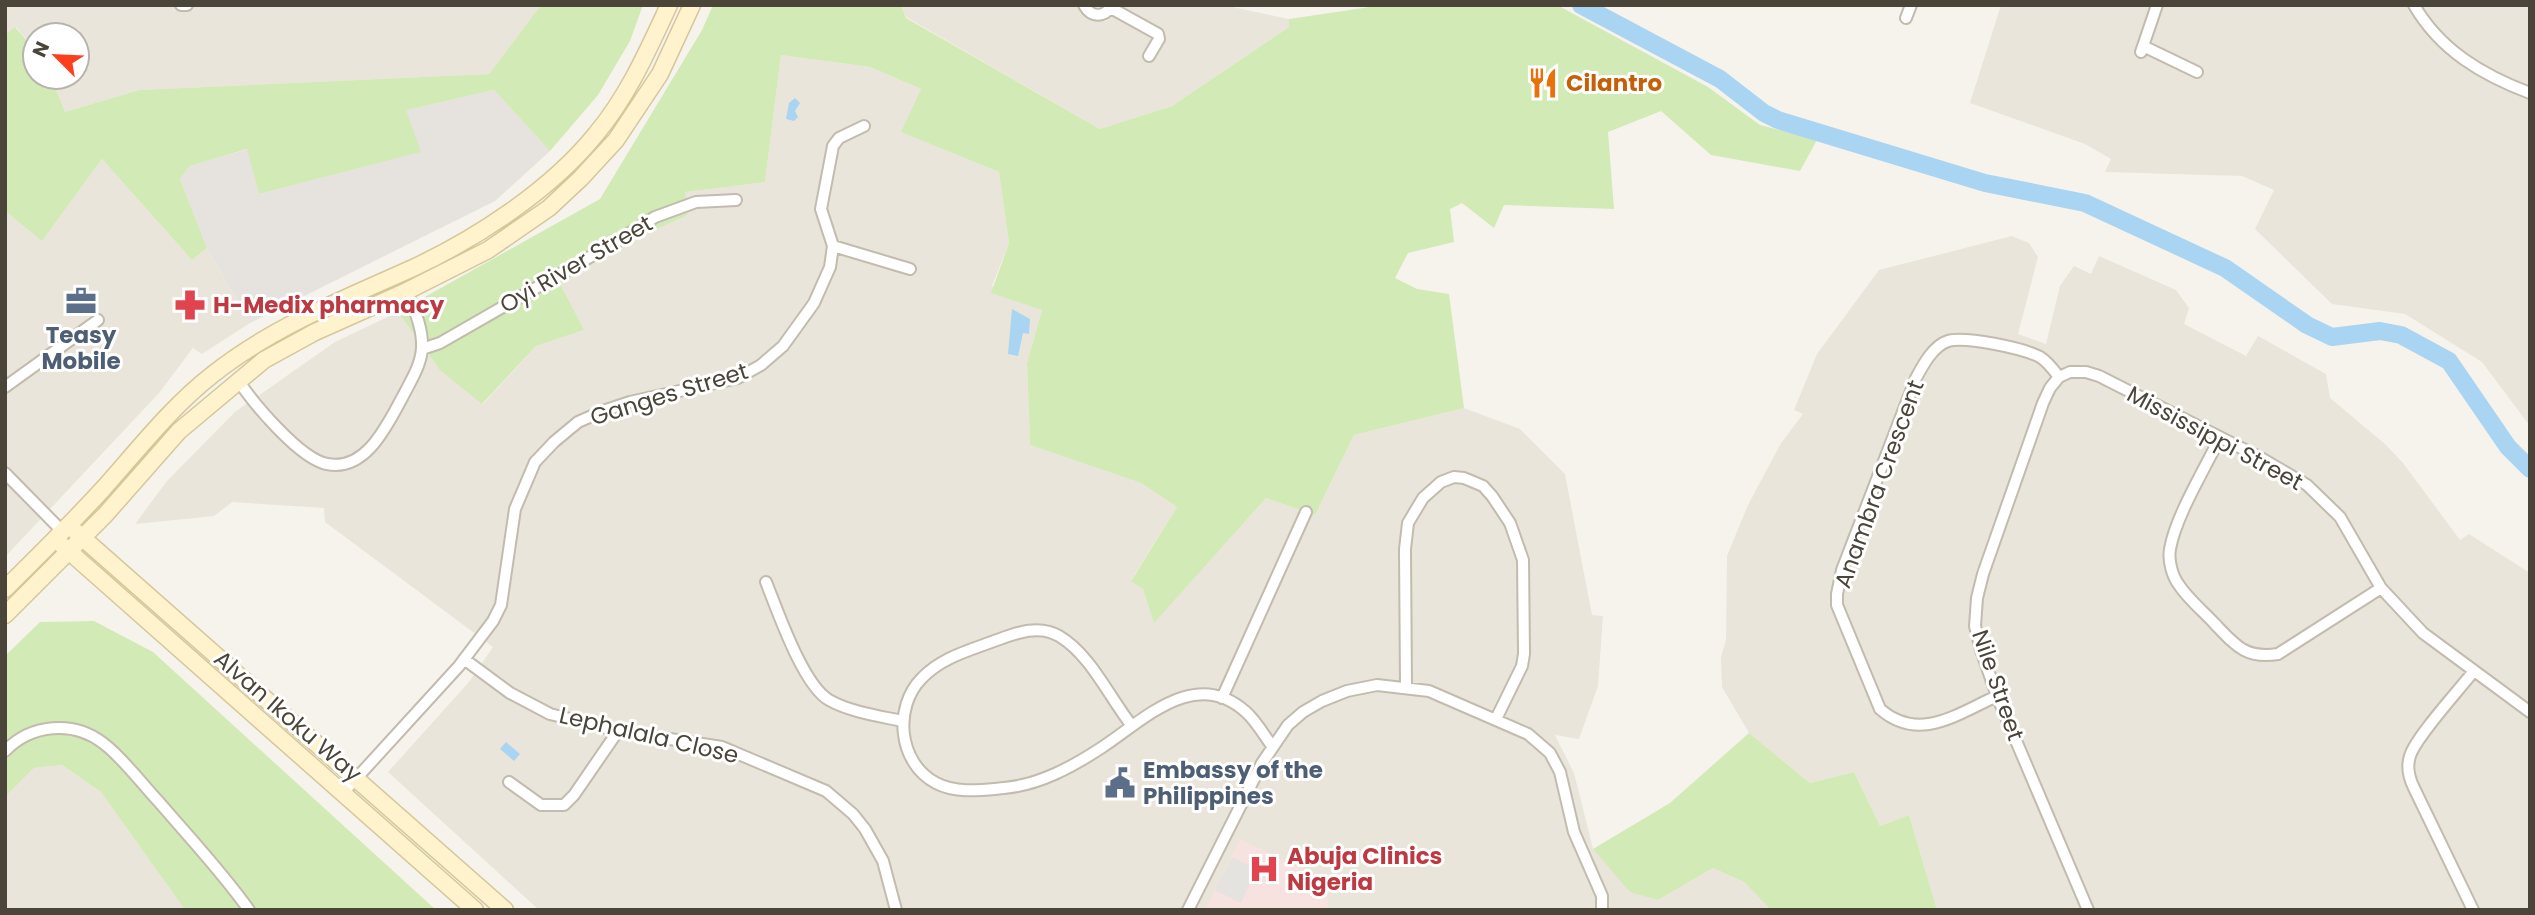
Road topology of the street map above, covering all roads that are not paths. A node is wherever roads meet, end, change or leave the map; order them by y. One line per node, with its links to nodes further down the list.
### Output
1 (181, 5): 2 (street)
2 (187, 5)
3 (669, 5): 28 (street)
4 (692, 5): 18 (street)
5 (1084, 5): 9 (street)
6 (1911, 5): 10 (street)
7 (2157, 5): 12 (street)
8 (2414, 5): 13 (street)
9 (1112, 7): 11 (street)
10 (1906, 18)
11 (1149, 56)
12 (2197, 72)
13 (2530, 93)
14 (864, 126): 16 (street)
15 (736, 200): 20 (street, Oyi River Street)
16 (833, 246): 17 (street); 38 (street, Ganges Street)
17 (910, 269)
18 (407, 291): 20 (street); 22 (street)
19 (98, 320): 23 (street)
20 (422, 349): 22 (street)
21 (2059, 377): 24 (street, Mississippi Street); 41 (street, Nile Street); 41 (street, Anambra Crescent)
22 (238, 380): 27 (street)
23 (5, 387)
24 (2220, 437): 35 (street, Mississippi Street); 35 (street)
25 (5, 473): 28 (street)
26 (1306, 512): 42 (street)
27 (105, 515): 29 (street); 31 (street)
28 (62, 531): 29 (street, Alvan Ikoku Way); 30 (street, Alvan Ikoku Way); 36 (street)
29 (83, 538): 30 (street); 31 (street, Alvan Ikoku Way)
30 (69, 552): 32 (street); 33 (street, Alvan Ikoku Way)
31 (111, 562): 50 (street, Alvan Ikoku Way)
32 (44, 576): 33 (street); 37 (street)
33 (99, 577): 52 (street, Alvan Ikoku Way)
34 (766, 582): 45 (street)
35 (2381, 588): 39 (street, Mississippi Street)
36 (5, 589)
37 (5, 615)
38 (464, 659): 47 (street, Lephalala Close); 50 (street, Ganges Street)
39 (2473, 672): 43 (street, Mississippi Street); 60 (street)
40 (1406, 687): 44 (street); 44 (street); 48 (street)
41 (1997, 696): 59 (street, Nile Street)
42 (1223, 698): 46 (street); 48 (street)
43 (2530, 712)
44 (1496, 719): 58 (street)
45 (902, 721): 46 (street); 46 (street)
46 (1132, 726)
47 (618, 731): 51 (street); 56 (street, Lephalala Close)
48 (1272, 746): 57 (street)
49 (5, 751): 53 (street)
50 (358, 778): 52 (street, Ganges Street); 55 (street, Alvan Ikoku Way)
51 (509, 782)
52 (344, 793): 54 (street, Alvan Ikoku Way)
53 (249, 910)
54 (475, 910)
55 (505, 910)
56 (896, 910)
57 (1188, 910)
58 (1602, 910)
59 (2088, 910)
60 (2473, 910)

